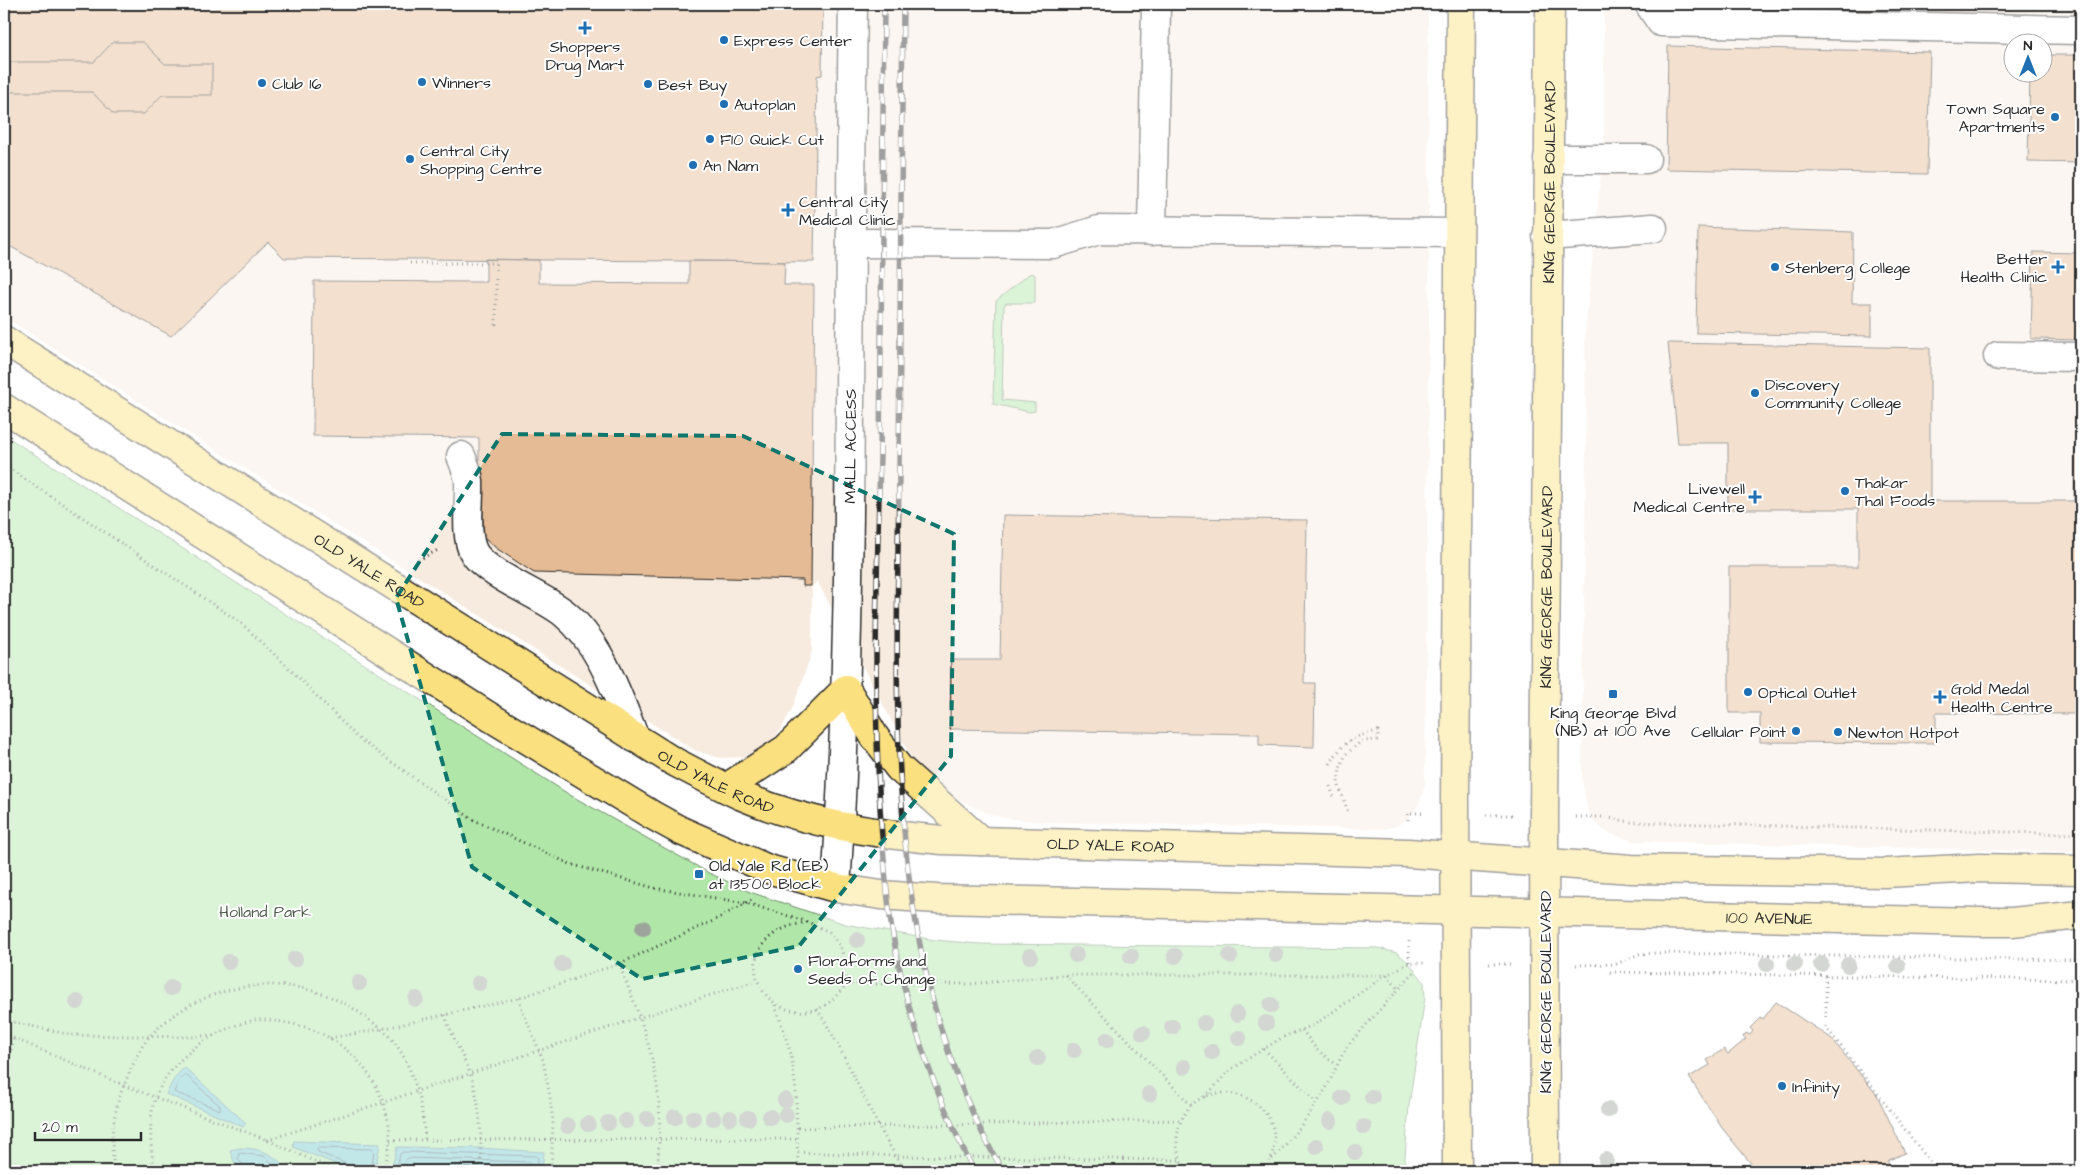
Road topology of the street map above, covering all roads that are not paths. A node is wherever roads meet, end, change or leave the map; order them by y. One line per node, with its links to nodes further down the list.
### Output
1 (853, 4): 13 (lane, MALL ACCESS)
2 (1156, 4): 10 (lane)
3 (1461, 4): 11 (main road)
4 (1550, 4): 7 (main road, KING GEORGE BOULEVARD)
5 (1649, 4): 6 (lane)
6 (2081, 30)
7 (1548, 159): 8 (lane); 12 (main road, KING GEORGE BOULEVARD)
8 (1646, 159)
9 (1653, 228): 12 (lane)
10 (1152, 231): 11 (lane); 13 (lane)
11 (1458, 233): 24 (main road)
12 (1547, 236): 25 (main road, KING GEORGE BOULEVARD)
13 (852, 243): 19 (lane, MALL ACCESS)
14 (4, 340): 20 (main road, OLD YALE ROAD)
15 (1998, 356): 16 (lane)
16 (2081, 357)
17 (4, 408): 27 (main road)
18 (461, 456): 20 (lane)
19 (846, 689): 21 (main road); 22 (lane, MALL ACCESS); 23 (main road)
20 (635, 738): 21 (main road, OLD YALE ROAD)
21 (726, 788): 22 (main road, OLD YALE ROAD)
22 (840, 826): 23 (main road, OLD YALE ROAD); 27 (lane, MALL ACCESS)
23 (981, 841): 24 (main road, OLD YALE ROAD)
24 (1456, 857): 25 (main road, OLD YALE ROAD); 28 (main road)
25 (1544, 863): 26 (main road); 29 (main road, KING GEORGE BOULEVARD)
26 (2081, 870)
27 (836, 888): 28 (main road)
28 (1456, 909): 29 (main road, 100 AVENUE); 31 (main road)
29 (1545, 911): 30 (main road, 100 AVENUE); 32 (main road, KING GEORGE BOULEVARD)
30 (2081, 916)
31 (1457, 1171)
32 (1545, 1171)

